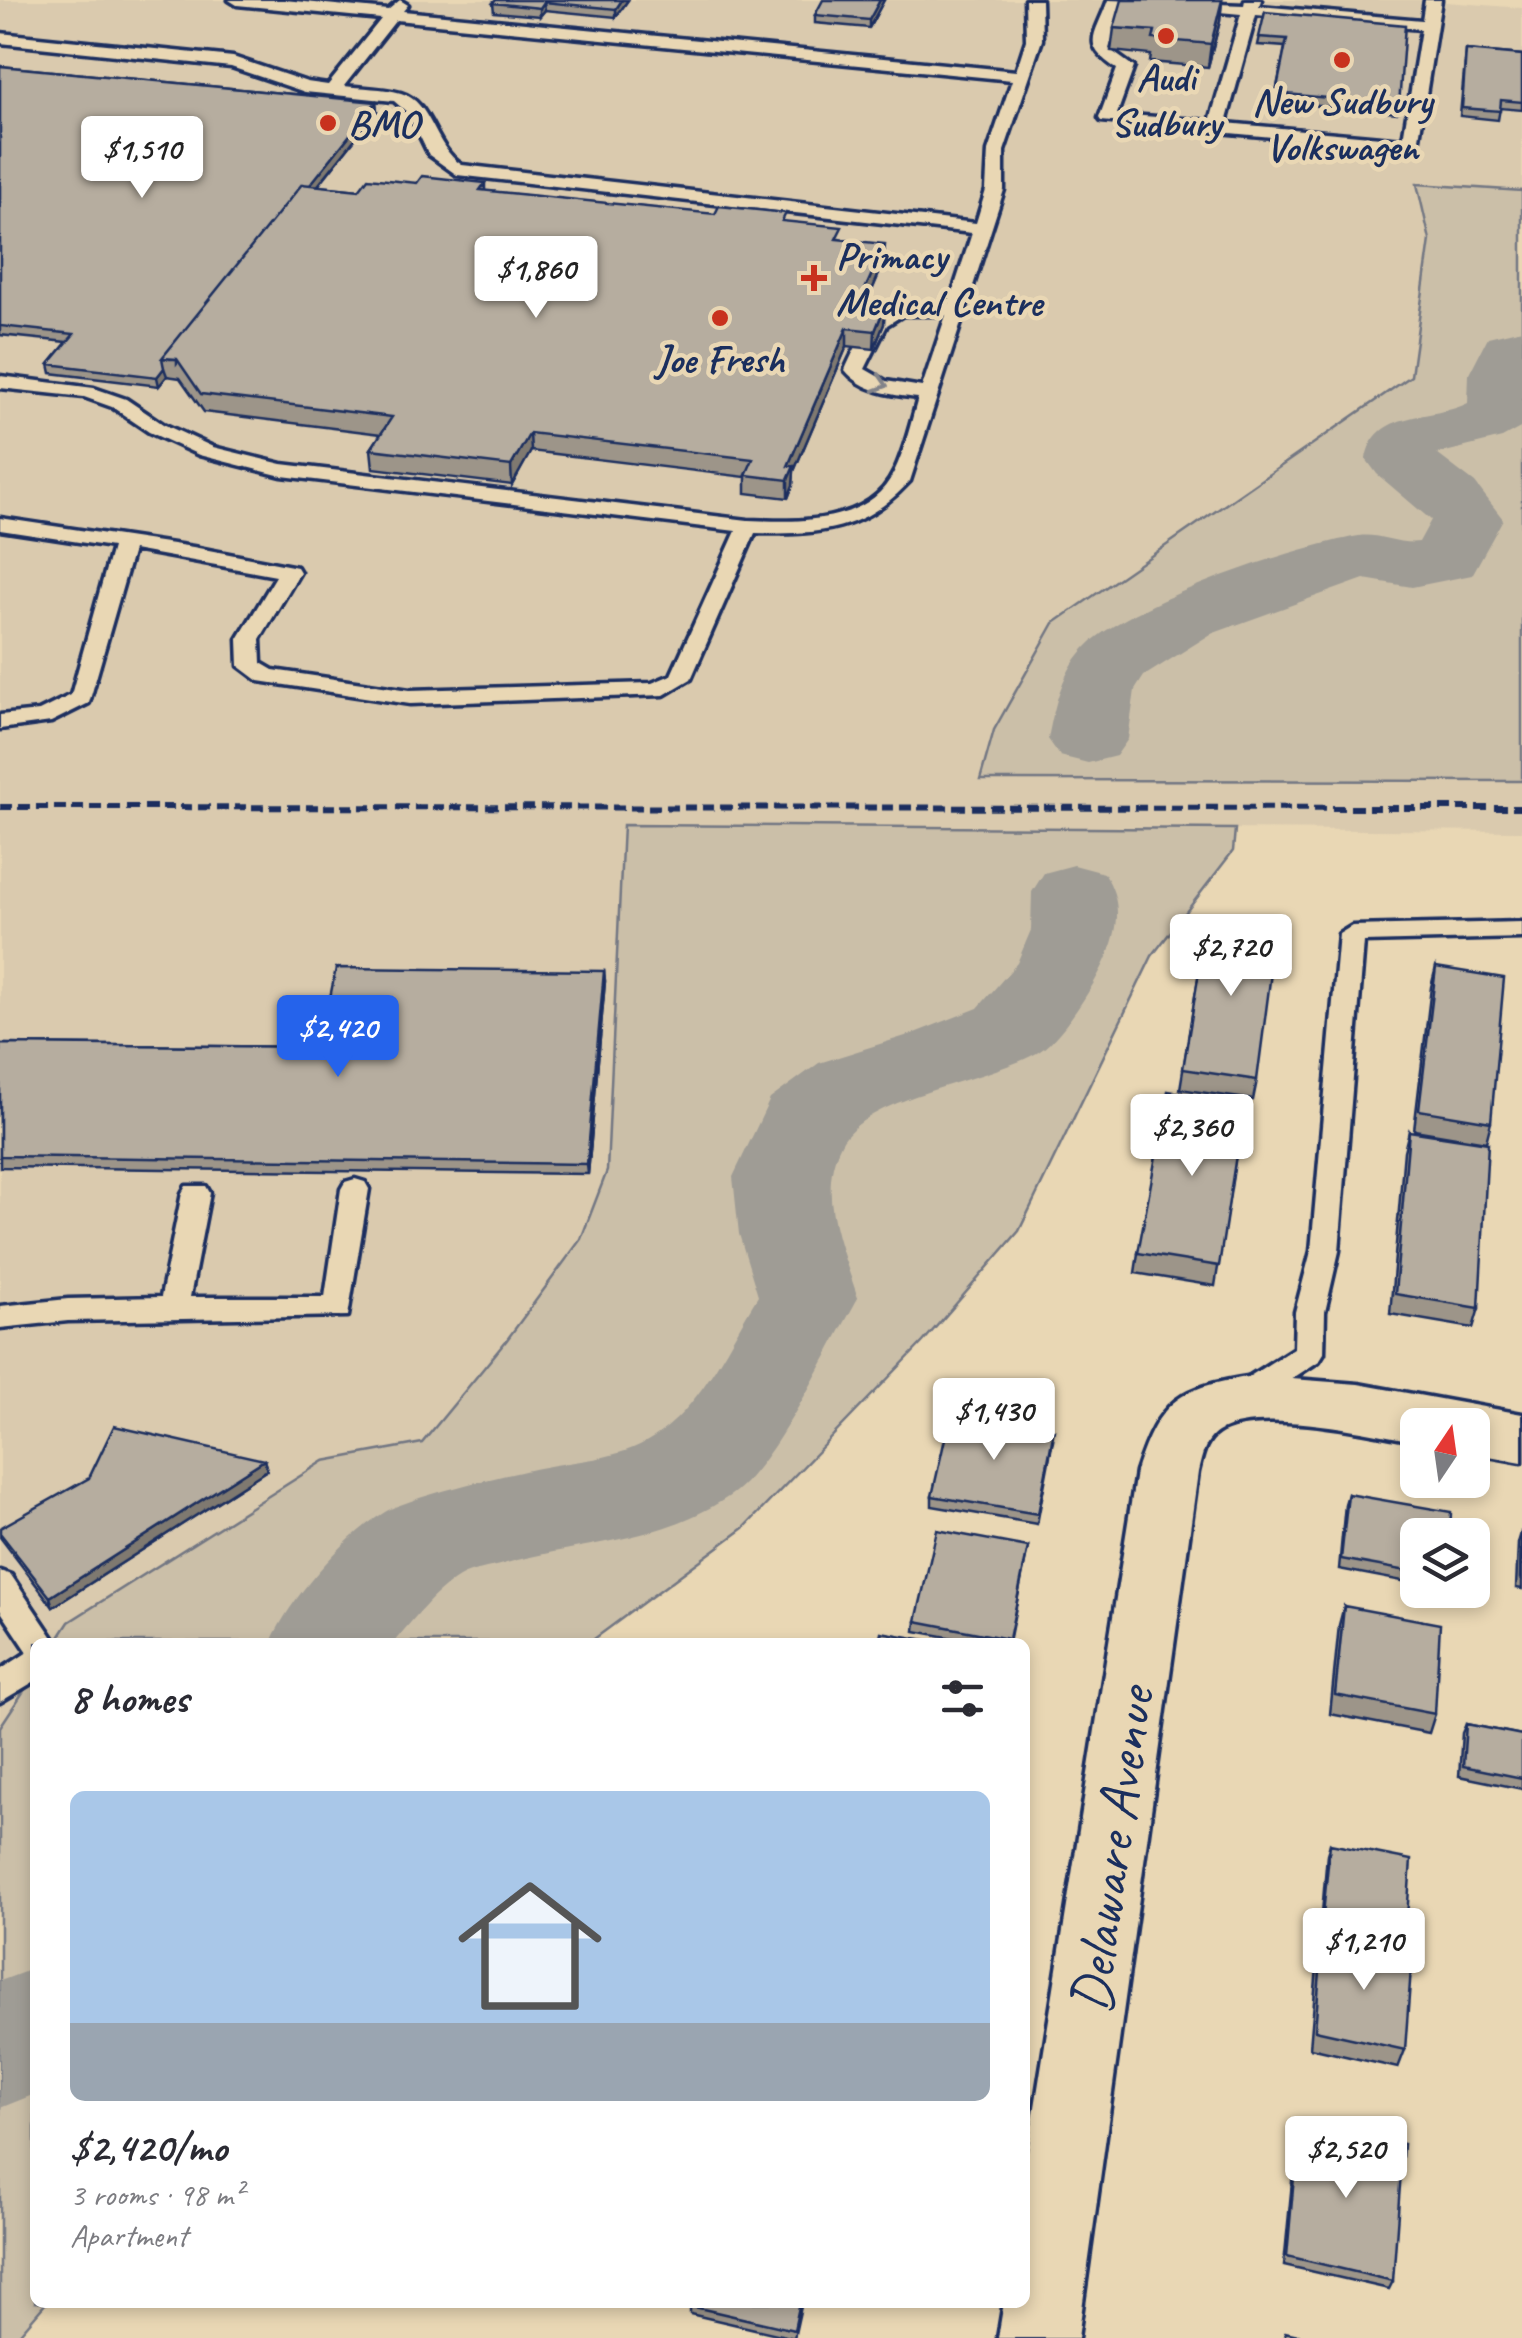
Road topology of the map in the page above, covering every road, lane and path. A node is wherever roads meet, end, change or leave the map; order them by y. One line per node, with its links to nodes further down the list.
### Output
1 (236, 0): 8 (lane)
2 (404, 0): 8 (lane)
3 (1033, 0): 11 (lane)
4 (1116, 0): 13 (lane)
5 (1127, 0): 7 (lane)
6 (1432, 0): 9 (lane)
7 (1252, 5): 9 (lane); 13 (lane)
8 (392, 14): 11 (lane); 12 (lane)
9 (1428, 25): 13 (lane)
10 (0, 38): 12 (lane)
11 (1022, 76): 14 (lane)
12 (332, 89): 14 (lane)
13 (1217, 127)
14 (982, 229): 15 (lane)
15 (956, 310): 17 (lane); 17 (lane, one-way to 17)
16 (0, 382): 19 (lane)
17 (929, 394): 19 (lane)
18 (0, 524): 20 (lane)
19 (748, 526): 20 (lane)
20 (124, 543): 21 (lane)
21 (0, 722)
22 (1522, 930): 27 (lane)
23 (355, 1190): 25 (lane)
24 (196, 1193): 25 (lane)
25 (173, 1308): 26 (lane)
26 (0, 1317)
27 (1238, 1399): 28 (street); 35 (street, Delaware Avenue)
28 (1400, 1417)
29 (1490, 1432): 30 (street)
30 (1522, 1438)
31 (0, 1584): 32 (lane)
32 (37, 1638)
33 (30, 1667): 34 (lane)
34 (0, 1688)
35 (1038, 2338)

